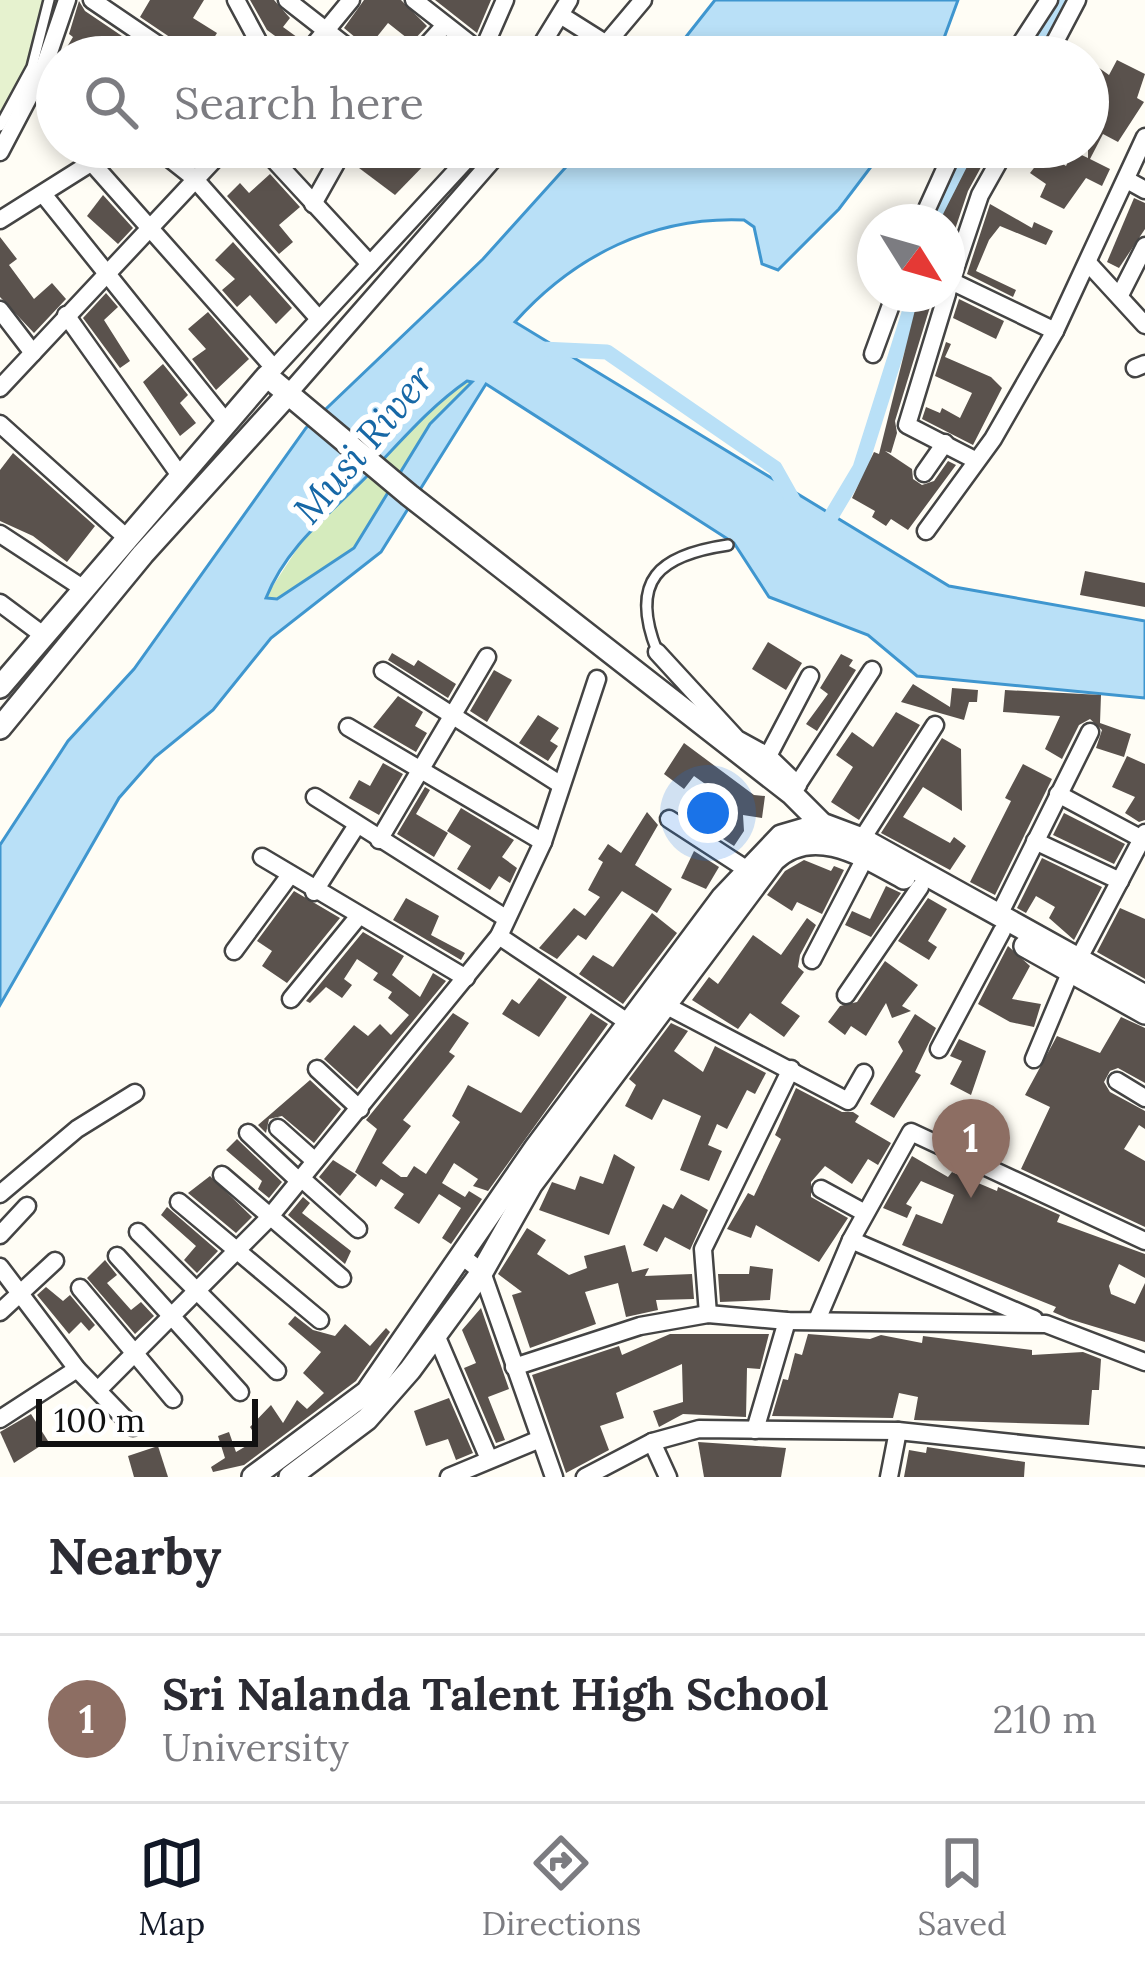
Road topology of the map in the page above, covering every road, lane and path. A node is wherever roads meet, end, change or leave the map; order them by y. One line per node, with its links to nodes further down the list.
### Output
1 (49, 0): 15 (lane)
2 (67, 0): 16 (street)
3 (92, 0): 17 (street)
4 (236, 0): 18 (street)
5 (287, 0): 14 (street)
6 (351, 0): 14 (street)
7 (414, 0): 13 (street)
8 (505, 0): 23 (street)
9 (644, 0): 26 (street)
10 (1049, 0): 27 (street)
11 (1077, 0): 28 (street)
12 (566, 4): 24 (street); 25 (street)
13 (445, 25): 21 (street); 22 (street)
14 (325, 32): 19 (street); 20 (street)
15 (40, 36)
16 (59, 36)
17 (145, 36)
18 (255, 36)
19 (322, 36)
20 (331, 36)
21 (435, 36)
22 (458, 36)
23 (491, 36)
24 (547, 36)
25 (591, 36)
26 (614, 36)
27 (1026, 36)
28 (1058, 36)
29 (36, 52): 31 (lane)
30 (36, 97): 33 (street)
31 (0, 125)
32 (1144, 145): 45 (street)
33 (0, 152)
34 (84, 168): 47 (street)
35 (96, 168): 51 (street)
36 (181, 168): 44 (street)
37 (203, 168): 44 (street)
38 (281, 168): 48 (street)
39 (333, 168): 48 (street)
40 (459, 168): 54 (street)
41 (483, 168): 70 (street)
42 (945, 168): 49 (street)
43 (995, 168): 52 (street)
44 (193, 177): 51 (street); 63 (street)
45 (1127, 180): 46 (street); 55 (street)
46 (1145, 190)
47 (44, 194): 50 (street); 56 (street)
48 (313, 204): 54 (street)
49 (929, 204)
50 (0, 220)
51 (148, 227): 56 (street); 68 (street)
52 (965, 240)
53 (1145, 246): 57 (street)
54 (370, 264): 63 (street)
55 (1089, 264): 57 (street); 65 (street)
56 (104, 274): 62 (street); 71 (street)
57 (1120, 295): 64 (street)
58 (965, 297): 65 (street)
59 (0, 310): 66 (street)
60 (888, 312): 67 (street)
61 (941, 312): 73 (street)
62 (66, 315): 66 (street); 76 (street)
63 (319, 319): 68 (street)
64 (1145, 326)
65 (1054, 331): 74 (street)
66 (33, 353): 69 (street)
67 (873, 354)
68 (271, 372): 70 (street); 71 (street)
69 (0, 388)
70 (297, 401): 94 (street); 99 (street)
71 (226, 422): 76 (street)
72 (0, 424): 79 (street)
73 (945, 443): 74 (street); 75 (street)
74 (975, 460): 77 (street)
75 (924, 473)
76 (179, 474): 79 (street)
77 (926, 532)
78 (0, 534): 81 (street)
79 (128, 539): 81 (street)
80 (728, 544): 84 (lane)
81 (84, 589): 83 (street)
82 (0, 603): 83 (street)
83 (43, 635): 90 (street)
84 (657, 652): 96 (street)
85 (488, 657): 91 (street)
86 (872, 670): 99 (street)
87 (382, 671): 91 (street)
88 (810, 676): 96 (street)
89 (597, 679): 98 (street)
90 (0, 687)
91 (455, 715): 97 (street); 98 (street)
92 (935, 725): 109 (street)
93 (348, 727): 97 (street)
94 (0, 728)
95 (1090, 732): 100 (street)
96 (768, 756): 99 (street)
97 (422, 771): 105 (street); 107 (street)
98 (558, 783): 107 (street)
99 (795, 789): 104 (street)
100 (1058, 794): 106 (street); 108 (street)
101 (315, 797): 103 (street)
102 (668, 818): 111 (street)
103 (357, 825): 105 (street); 115 (street)
104 (823, 834): 109 (street); 111 (street); 127 (street)
105 (380, 840): 117 (street)
106 (1035, 841): 113 (street); 118 (street)
107 (543, 842): 117 (street)
108 (1141, 846): 113 (street)
109 (864, 849): 114 (street); 118 (street); 121 (street)
110 (262, 857): 112 (street)
111 (746, 869): 129 (street)
112 (290, 875): 115 (street); 120 (street)
113 (1120, 881): 122 (street)
114 (920, 887): 118 (street); 124 (street)
115 (314, 892): 116 (street)
116 (358, 917): 123 (street); 126 (street)
117 (504, 917): 119 (street)
118 (1001, 922): 122 (street); 130 (street)
119 (500, 936): 123 (street); 129 (street)
120 (234, 951)
121 (812, 960)
122 (1074, 967): 125 (street); 128 (street); 131 (street)
123 (466, 978): 138 (street)
124 (846, 995)
125 (1145, 996)
126 (291, 999)
127 (664, 1005): 129 (street); 133 (street)
128 (1145, 1013)
129 (636, 1029): 158 (street)
130 (939, 1049)
131 (1034, 1059)
132 (317, 1069): 138 (street)
133 (791, 1069): 134 (street); 165 (street)
134 (864, 1073)
135 (1117, 1081): 137 (street)
136 (135, 1093): 145 (street)
137 (1145, 1098)
138 (360, 1109): 141 (street)
139 (278, 1127): 141 (street)
140 (248, 1133): 143 (street)
141 (315, 1162): 143 (street)
142 (221, 1175): 149 (street)
143 (300, 1179): 149 (street); 150 (street)
144 (821, 1189): 148 (street)
145 (0, 1194)
146 (179, 1202): 155 (street)
147 (27, 1206): 152 (street)
148 (865, 1213): 153 (street); 154 (street)
149 (268, 1219): 155 (street); 160 (street)
150 (358, 1229)
151 (138, 1232): 163 (street)
152 (0, 1235)
153 (851, 1240): 168 (street); 170 (street)
154 (1145, 1240)
155 (237, 1252): 163 (street); 167 (street)
156 (117, 1256): 166 (street)
157 (56, 1262): 162 (street)
158 (472, 1264): 171 (street); 174 (street); 188 (street)
159 (0, 1267): 162 (street)
160 (342, 1278)
161 (80, 1288): 172 (street)
162 (22, 1294): 164 (street); 175 (street)
163 (196, 1295): 166 (street); 176 (street)
164 (0, 1312)
165 (708, 1314): 169 (street); 174 (street)
166 (172, 1318): 172 (street); 178 (street)
167 (320, 1320)
168 (817, 1320): 169 (street); 170 (street)
169 (787, 1322): 182 (street)
170 (1046, 1324): 173 (street)
171 (436, 1335): 187 (street); 189 (street)
172 (136, 1353): 177 (street); 179 (street)
173 (1145, 1362)
174 (514, 1367): 184 (street)
175 (77, 1369): 177 (street); 180 (street)
176 (277, 1370)
177 (98, 1390): 181 (street)
178 (240, 1392)
179 (173, 1399)
180 (0, 1419)
181 (133, 1427)
182 (755, 1430): 183 (street); 185 (street)
183 (898, 1431): 186 (street); 194 (street)
184 (540, 1438): 187 (street); 191 (street)
185 (652, 1442): 192 (street); 193 (street)
186 (1145, 1457)
187 (489, 1459): 190 (street)
188 (253, 1477)
189 (290, 1477)
190 (449, 1477)
191 (554, 1477)
192 (585, 1477)
193 (668, 1477)
194 (889, 1477)

